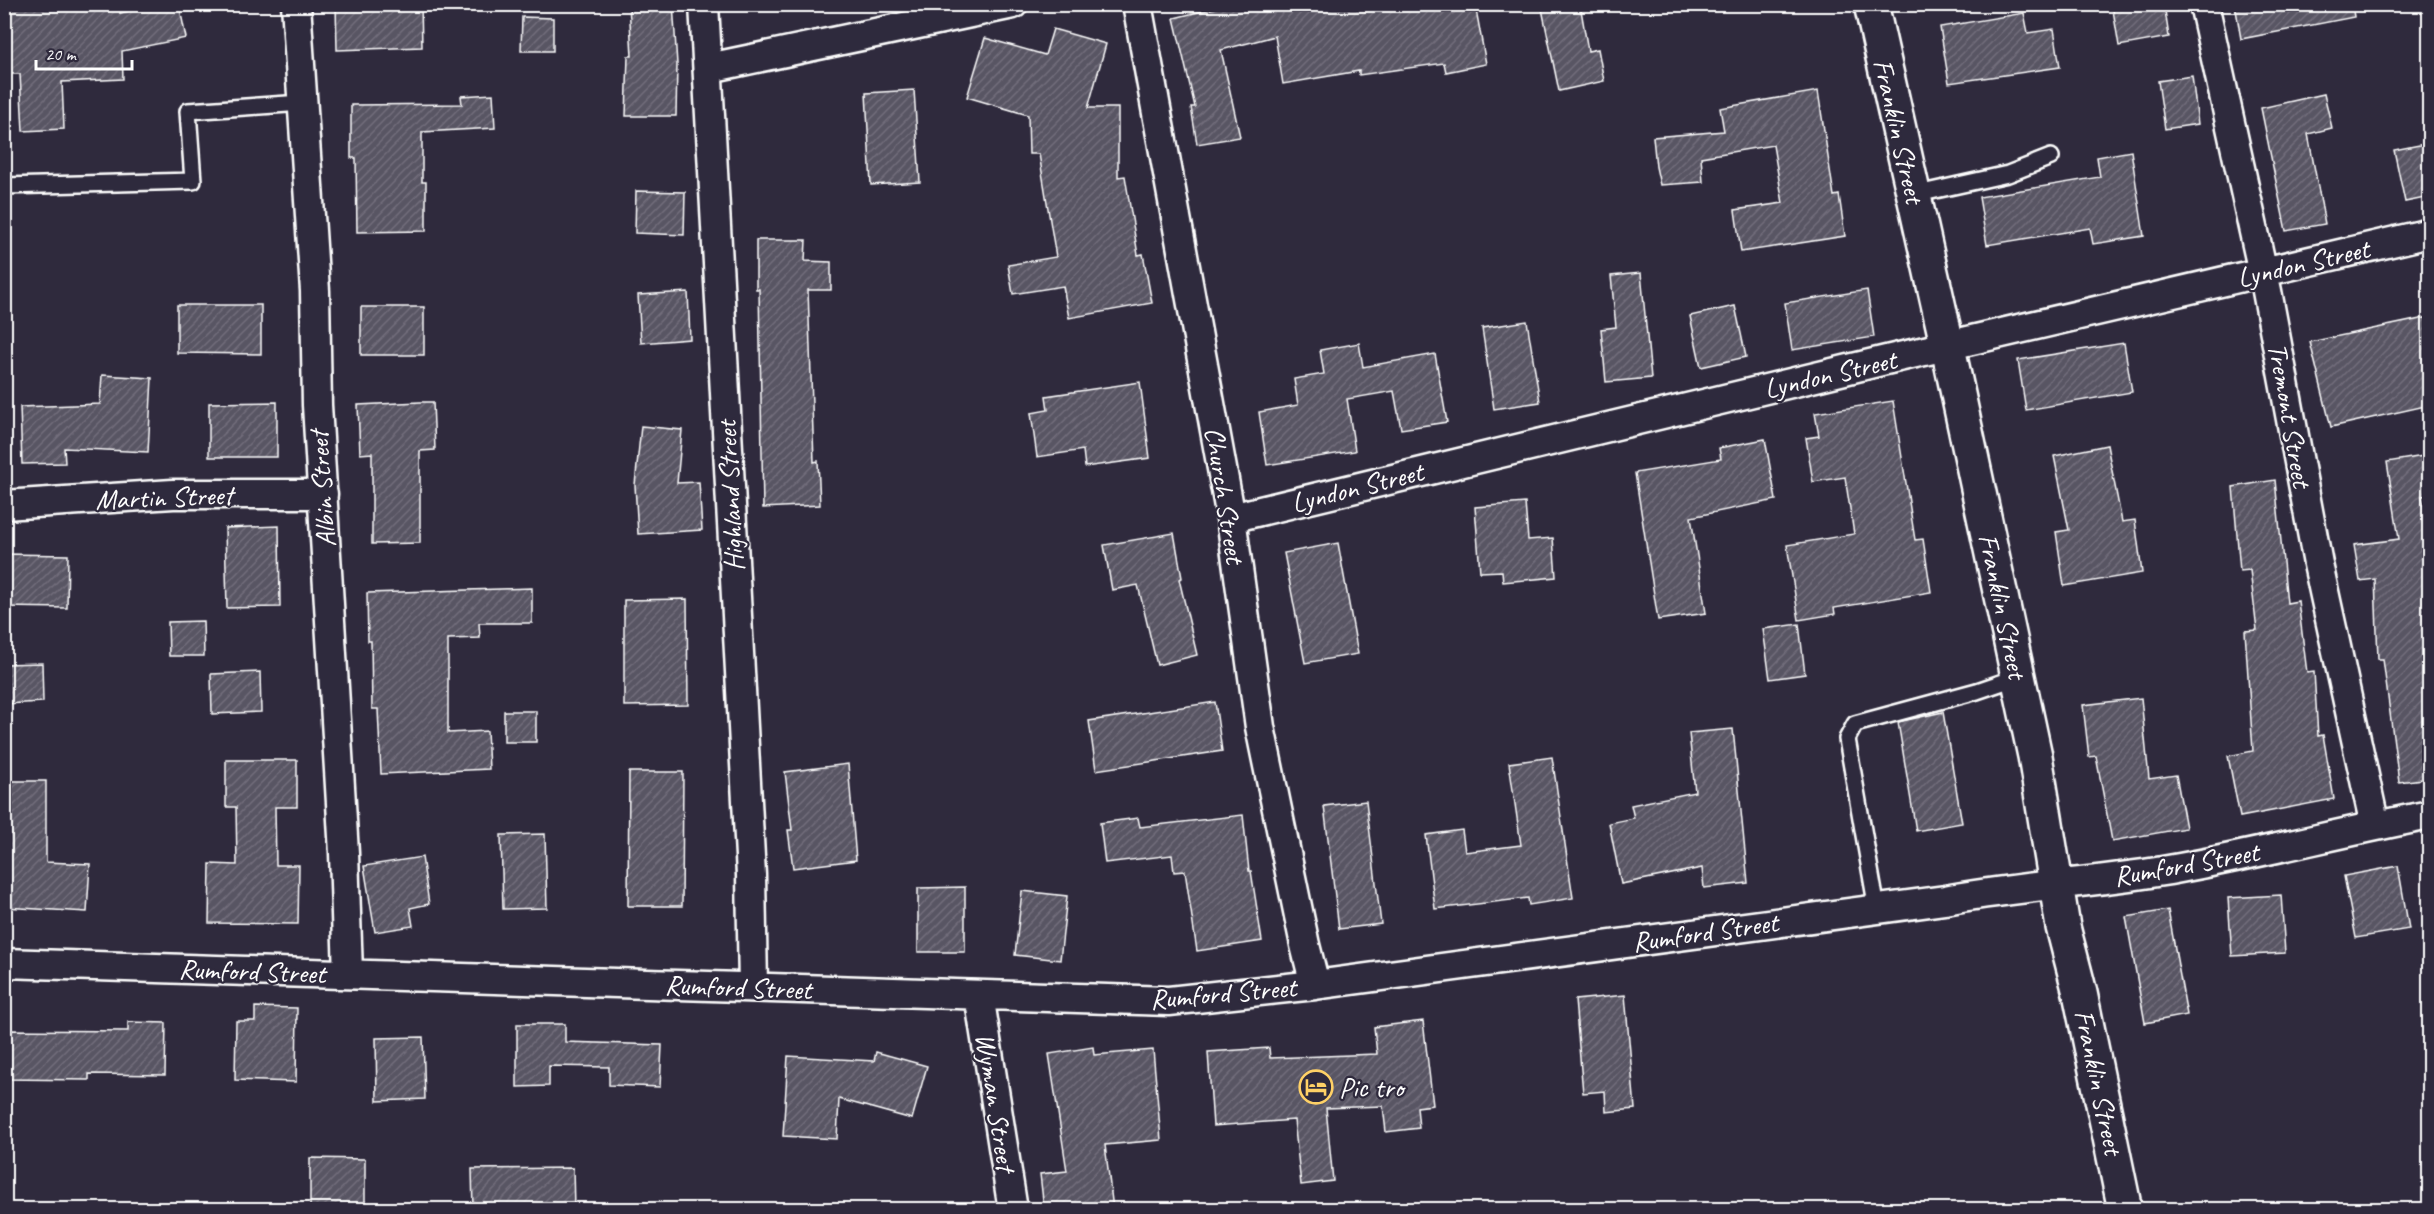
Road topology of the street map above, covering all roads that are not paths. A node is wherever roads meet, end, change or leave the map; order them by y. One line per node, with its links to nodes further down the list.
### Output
1 (296, 4): 8 (street, Albin Street)
2 (704, 4): 7 (street, Highland Street)
3 (1013, 4): 7 (street)
4 (1137, 4): 17 (street, Church Street)
5 (1871, 4): 11 (street, Franklin Street)
6 (2205, 4): 13 (street, Tremont Street)
7 (709, 69): 26 (street, Highland Street)
8 (302, 103): 10 (lane); 15 (street, Albin Street)
9 (2051, 157): 11 (lane)
10 (4, 186)
11 (1913, 195): 14 (street, Franklin Street)
12 (2430, 233): 13 (street, Lyndon Street)
13 (2263, 272): 14 (street, Lyndon Street); 20 (street, Tremont Street)
14 (1947, 345): 17 (street, Lyndon Street); 18 (street, Franklin Street)
15 (323, 494): 16 (street, Martin Street); 24 (street, Albin Street)
16 (4, 505)
17 (1231, 518): 25 (street, Church Street)
18 (2018, 677): 21 (street, Franklin Street); 22 (lane)
19 (2430, 815): 20 (street, Rumford Street)
20 (2375, 826): 21 (street, Rumford Street)
21 (2057, 886): 22 (street, Rumford Street); 29 (street, Franklin Street)
22 (1877, 909): 25 (street, Rumford Street)
23 (4, 963): 24 (street, Rumford Street)
24 (348, 974): 26 (street, Rumford Street)
25 (1316, 985): 27 (street, Rumford Street)
26 (753, 987): 27 (street, Rumford Street)
27 (979, 995): 28 (street, Wyman Street)
28 (1013, 1209)
29 (2125, 1209)

